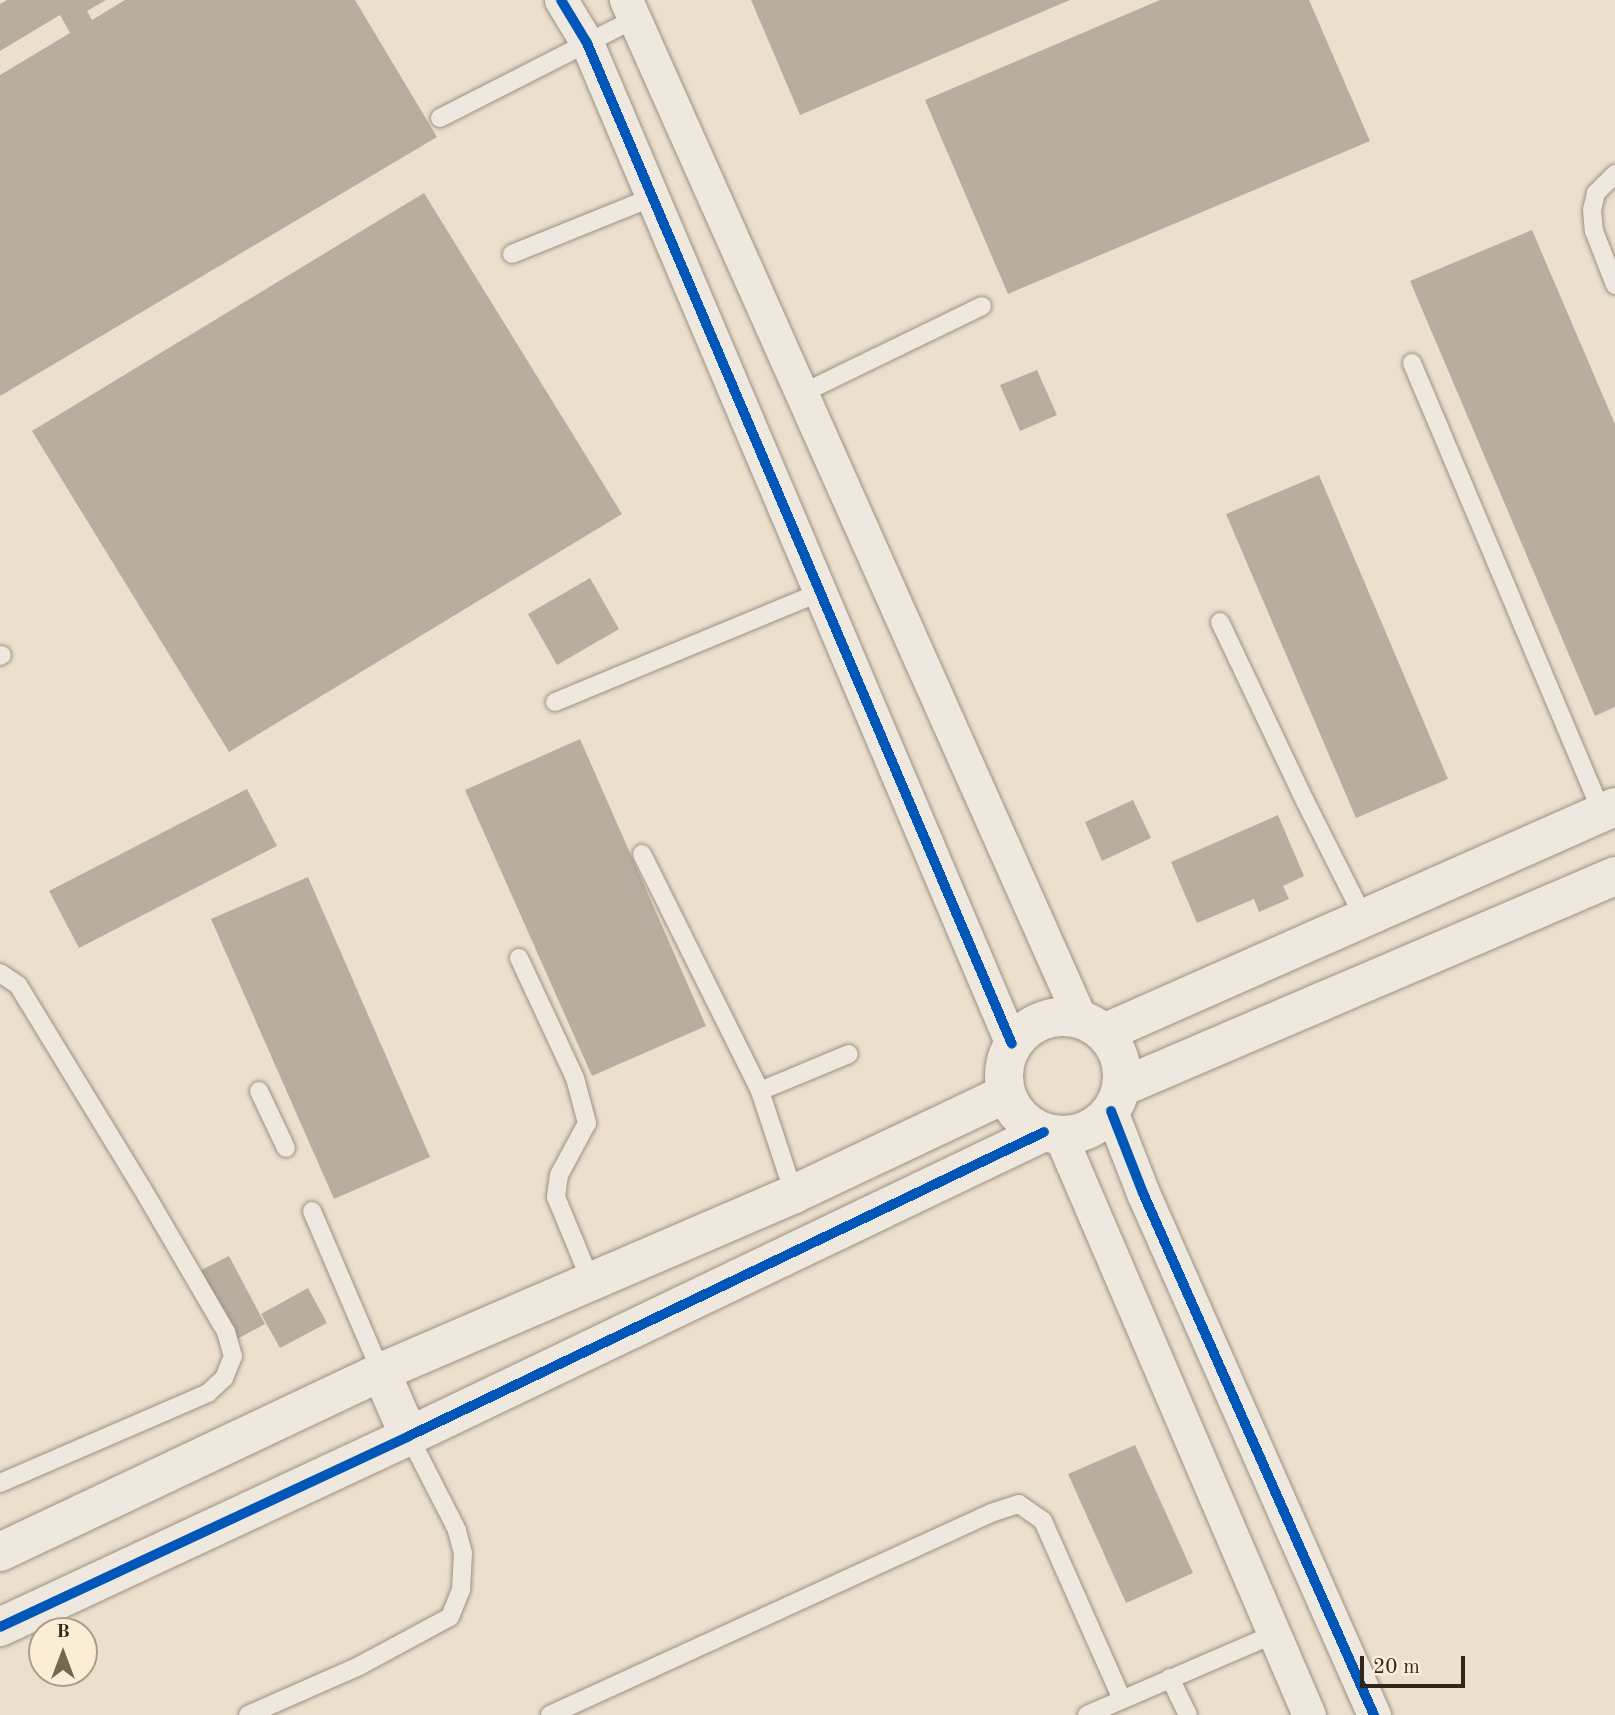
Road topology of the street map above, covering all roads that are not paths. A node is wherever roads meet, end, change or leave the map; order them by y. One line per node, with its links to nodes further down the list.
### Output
1 (561, 0): 3 (street)
2 (631, 9): 3 (lane); 11 (street)
3 (587, 43): 4 (lane); 6 (street)
4 (440, 118)
5 (1615, 174): 8 (lane)
6 (653, 198): 7 (lane); 12 (street)
7 (512, 254)
8 (1615, 285)
9 (982, 306): 11 (lane)
10 (1412, 363): 15 (lane)
11 (803, 393): 21 (street)
12 (820, 592): 14 (lane); 22 (street)
13 (1220, 622): 18 (lane)
14 (555, 702)
15 (1609, 810): 18 (street)
16 (642, 854): 25 (lane)
17 (1615, 876): 27 (street)
18 (1364, 918): 21 (street)
19 (519, 958): 32 (lane)
20 (0, 973): 35 (lane)
21 (1092, 1026): 22 (street); 27 (street)
22 (1012, 1044): 26 (street)
23 (849, 1054): 25 (lane)
24 (259, 1091): 29 (lane)
25 (760, 1091): 30 (lane)
26 (1006, 1094): 28 (street); 30 (street)
27 (1116, 1099): 28 (street); 46 (street)
28 (1052, 1134): 34 (street); 38 (street)
29 (286, 1147)
30 (794, 1194): 32 (street)
31 (312, 1211): 33 (lane)
32 (592, 1284): 33 (street)
33 (382, 1372): 34 (street); 36 (street)
34 (409, 1436): 37 (street); 41 (lane)
35 (0, 1483)
36 (0, 1552)
37 (0, 1627)
38 (1274, 1634): 39 (lane); 45 (street)
39 (1170, 1678): 40 (lane); 44 (lane)
40 (1122, 1699): 42 (lane); 43 (lane)
41 (248, 1715)
42 (550, 1715)
43 (1087, 1715)
44 (1188, 1715)
45 (1309, 1715)
46 (1374, 1715)

